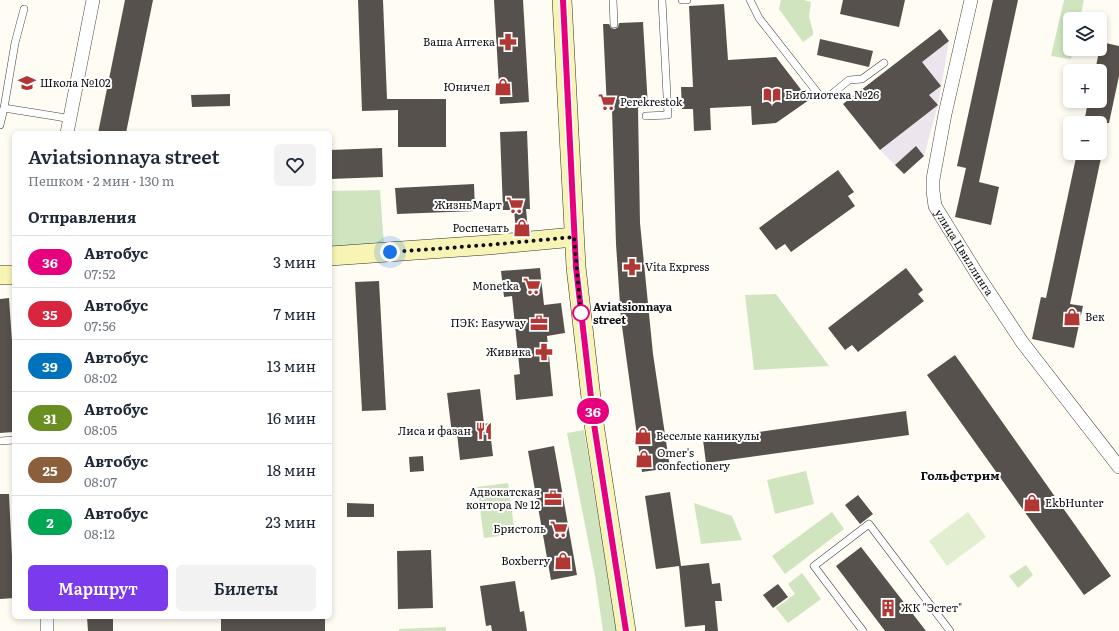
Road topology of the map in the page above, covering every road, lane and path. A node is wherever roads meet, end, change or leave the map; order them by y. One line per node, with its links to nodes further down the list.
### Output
1 (93, 0): 16 (street)
2 (562, 0): 19 (main road)
3 (613, 0): 10 (lane)
4 (662, 0): 15 (lane)
5 (682, 0): 6 (lane)
6 (687, 0)
7 (750, 0): 13 (lane)
8 (971, 0): 25 (street, улица Цвиллинга)
9 (24, 9): 14 (lane)
10 (614, 24)
11 (884, 63): 12 (lane)
12 (833, 93)
13 (820, 96)
14 (4, 108): 16 (lane); 17 (lane)
15 (646, 116)
16 (68, 119): 18 (street)
17 (0, 125)
18 (67, 131)
19 (574, 237): 20 (main road); 28 (main road)
20 (332, 256)
21 (0, 275): 22 (main road)
22 (12, 275)
23 (12, 440): 24 (lane)
24 (0, 441)
25 (1119, 467)
26 (47, 619): 27 (street)
27 (47, 631)
28 (626, 631)
29 (863, 631): 30 (lane)
30 (950, 631)

